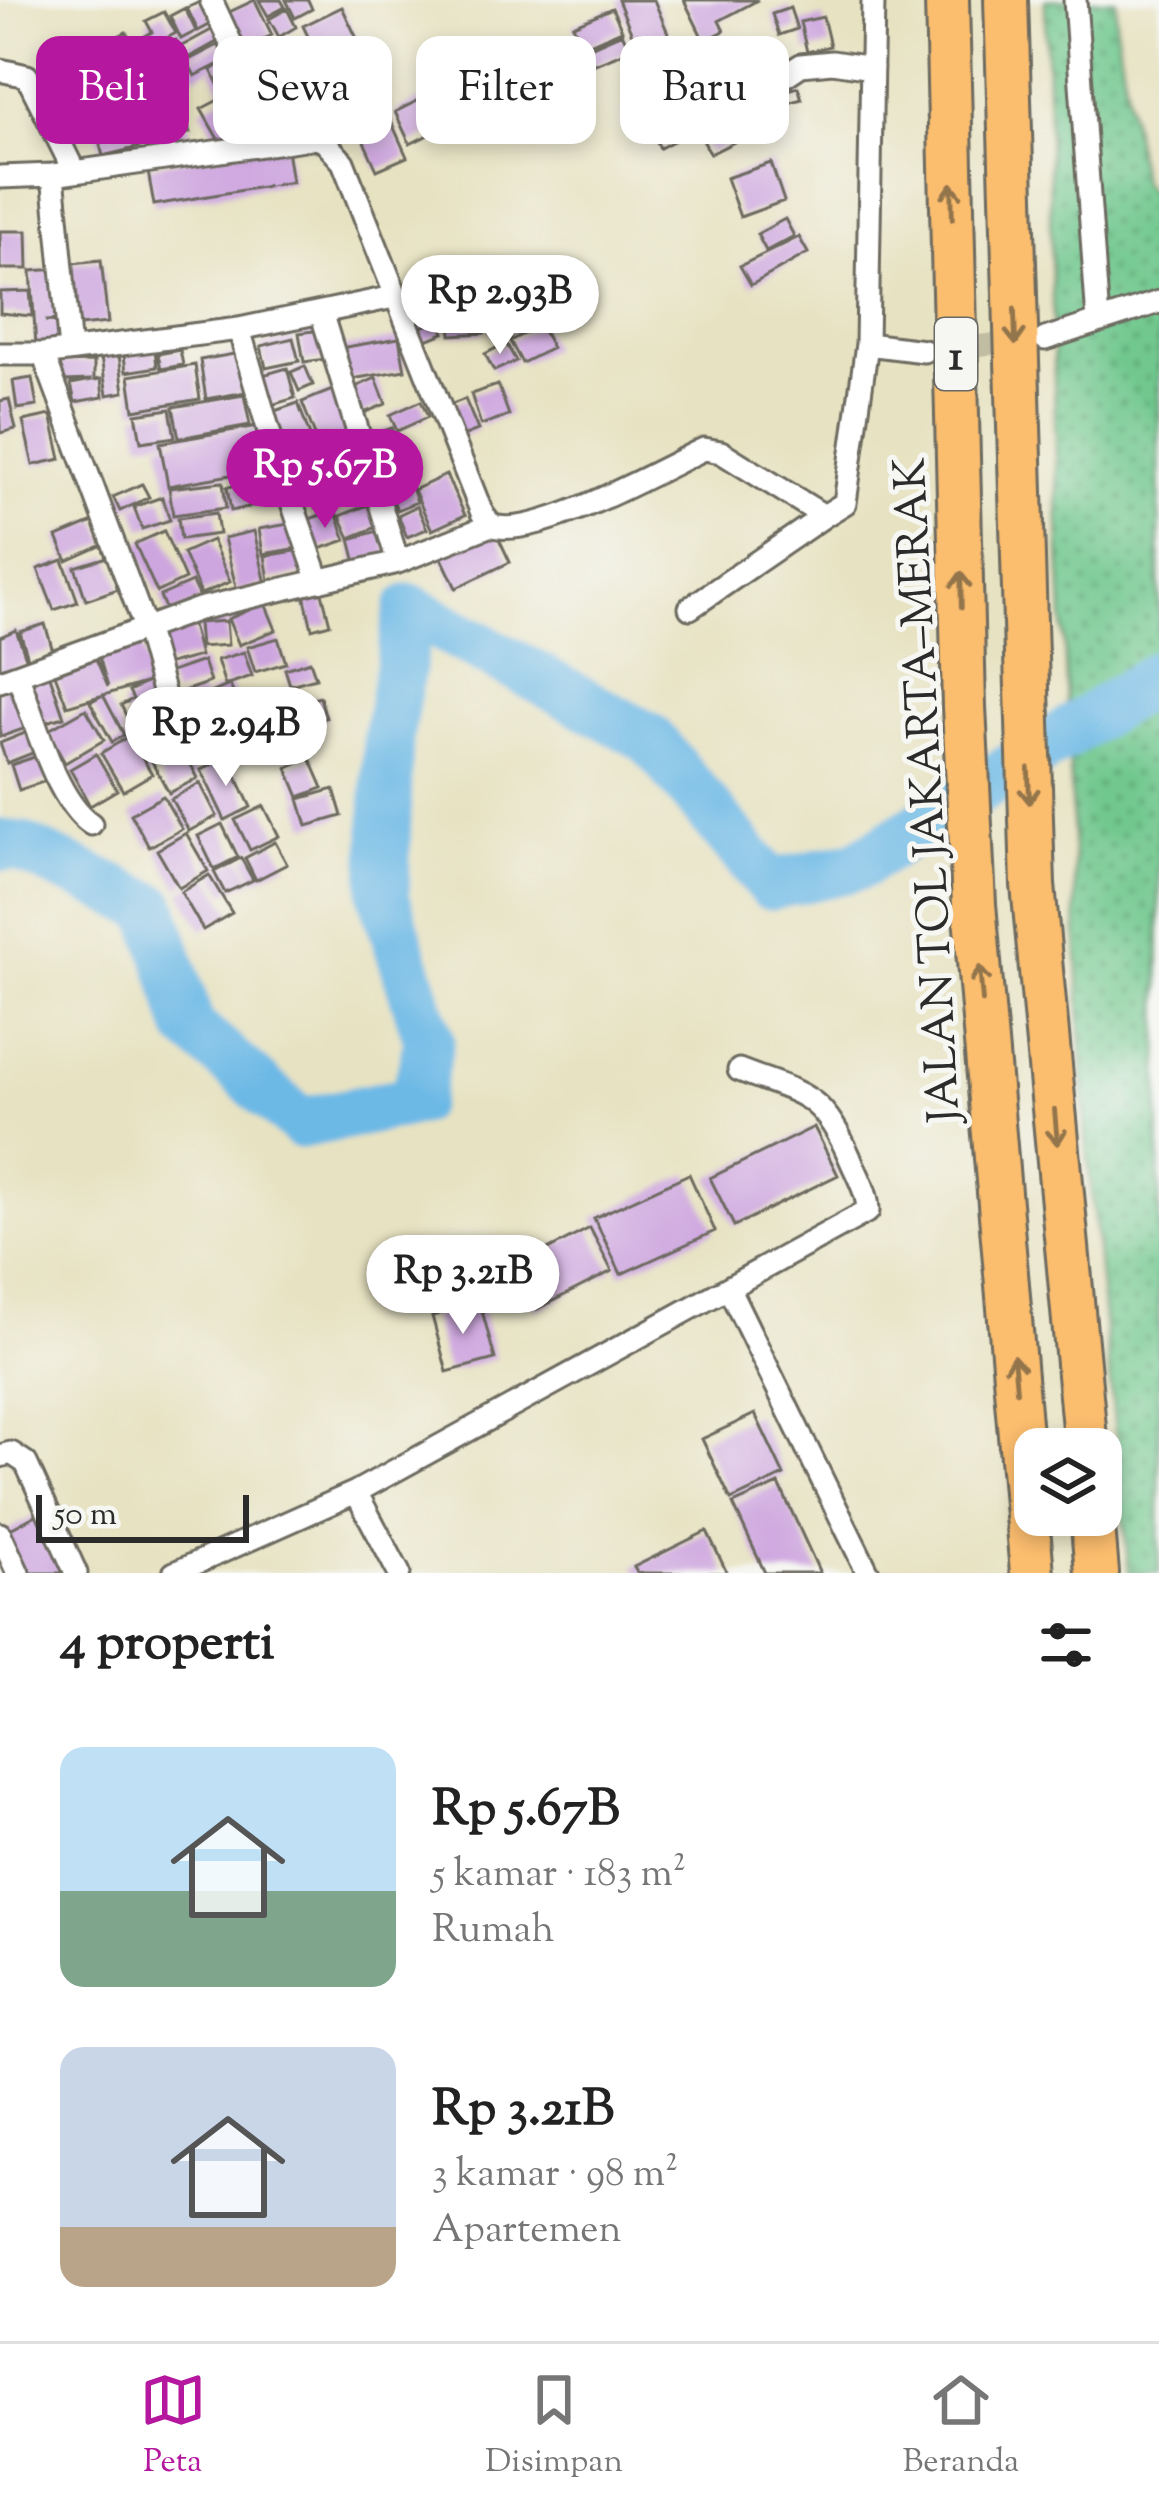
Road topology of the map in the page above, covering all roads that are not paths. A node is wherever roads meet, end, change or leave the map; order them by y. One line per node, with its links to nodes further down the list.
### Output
1 (211, 0): 6 (street)
2 (873, 0): 7 (street)
3 (947, 0): 44 (highway, JALAN TOL JAKARTA–MERAK / 1, one-way to 3)
4 (1006, 0): 34 (highway, 1, one-way to 34)
5 (1075, 0): 15 (street)
6 (228, 36)
7 (872, 68): 9 (street); 18 (street)
8 (0, 70): 10 (street)
9 (789, 73)
10 (64, 173): 11 (street); 12 (street); 19 (street)
11 (0, 178)
12 (394, 297): 14 (street); 24 (street)
13 (1159, 302): 15 (street)
14 (321, 312): 16 (street); 25 (street)
15 (1098, 321): 17 (street)
16 (239, 329): 19 (street); 26 (street)
17 (1046, 339)
18 (867, 344): 20 (street); 23 (street)
19 (70, 350): 22 (street)
20 (924, 351)
21 (0, 354): 22 (street)
22 (43, 354): 28 (street)
23 (824, 516): 24 (street); 27 (street)
24 (491, 525): 25 (street)
25 (398, 562): 26 (street)
26 (319, 580): 28 (street)
27 (690, 608)
28 (146, 630): 29 (street); 30 (street)
29 (9, 679): 31 (street)
30 (175, 734)
31 (91, 824)
32 (739, 1070): 33 (street)
33 (729, 1288): 36 (street); 43 (street)
34 (1084, 1428)
35 (0, 1456): 40 (street)
36 (356, 1492): 41 (street); 42 (street)
37 (0, 1534): 39 (street)
38 (1094, 1536): 45 (highway)
39 (18, 1573)
40 (76, 1573)
41 (174, 1573)
42 (398, 1573)
43 (868, 1573)
44 (1032, 1573)
45 (1097, 1573)

